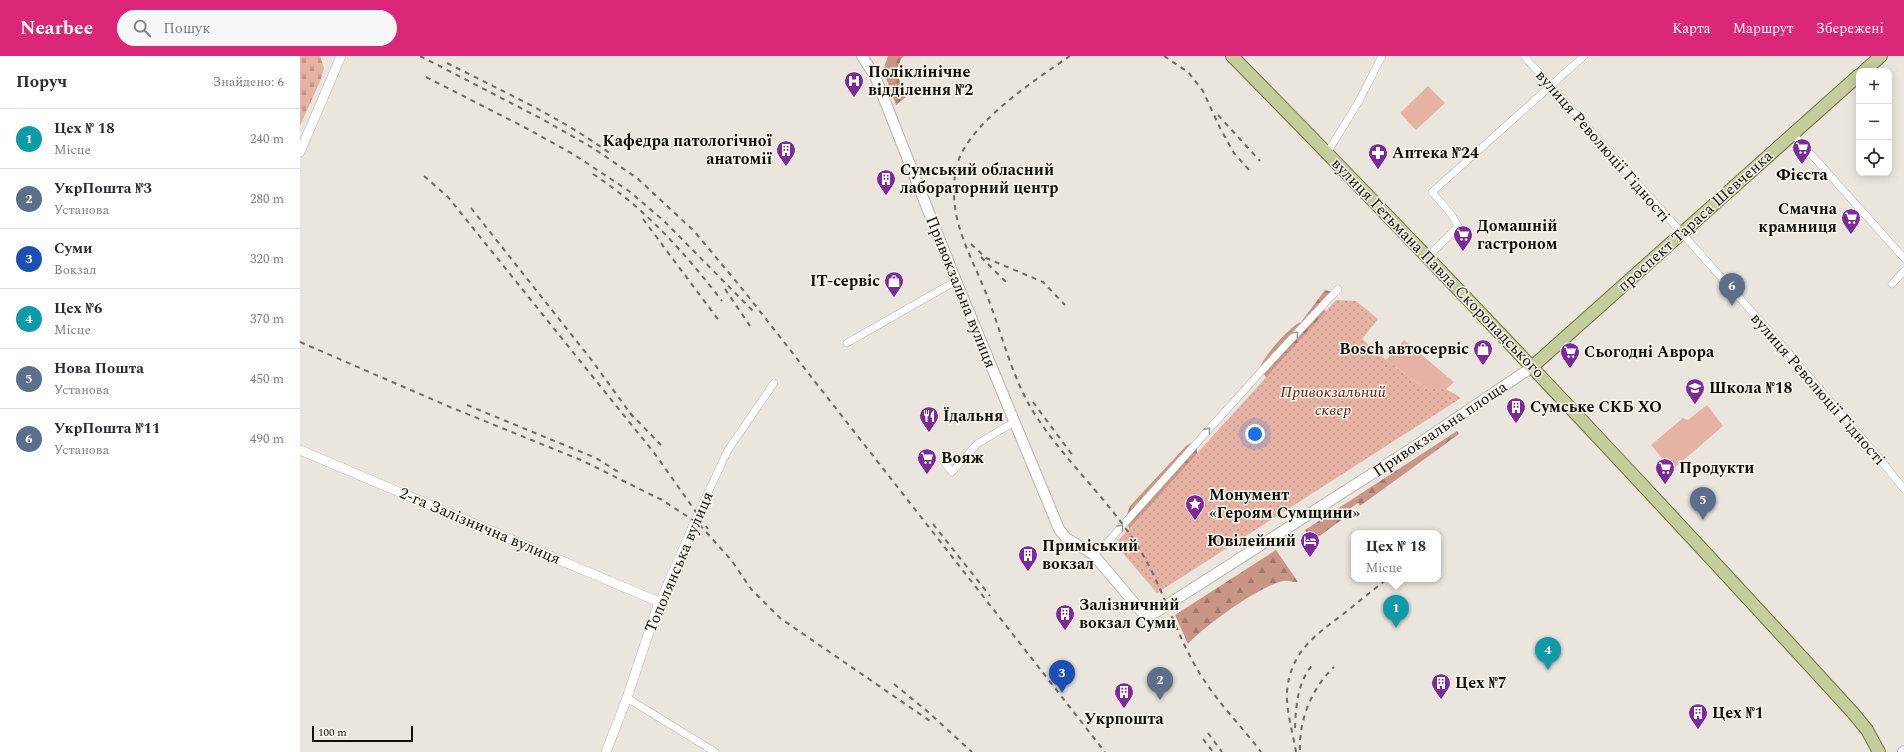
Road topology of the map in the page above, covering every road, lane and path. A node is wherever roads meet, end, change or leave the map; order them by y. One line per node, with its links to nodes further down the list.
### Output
1 (340, 56): 12 (street)
2 (1232, 56): 13 (main road, вулиця Гетьмана Павла Скоропадського)
3 (1382, 56): 13 (street)
4 (1524, 56): 10 (street, вулиця Революції Гідності)
5 (1584, 56): 10 (street)
6 (1881, 56): 8 (main road)
7 (867, 58): 18 (main road, Привокзальна вулиця)
8 (1867, 68)
9 (1856, 78): 11 (main road, проспект Тараса Шевченка)
10 (1550, 86): 14 (street, вулиця Революції Гідності); 15 (street)
11 (1793, 134): 14 (main road, проспект Тараса Шевченка); 16 (street)
12 (300, 152)
13 (1327, 153): 15 (main road, вулиця Гетьмана Павла Скоропадського)
14 (1681, 234): 22 (main road, проспект Тараса Шевченка); 27 (street, вулиця Революції Гідності)
15 (1428, 257): 22 (main road, вулиця Гетьмана Павла Скоропадського)
16 (1904, 258)
17 (1904, 271): 19 (street)
18 (956, 281): 21 (street); 24 (main road, Привокзальна вулиця)
19 (1892, 284)
20 (1338, 289): 29 (street, one-way to 20)
21 (847, 342)
22 (1532, 367): 29 (main road, Привокзальна площа); 34 (main road, вулиця Гетьмана Павла Скоропадського)
23 (774, 383): 30 (street, Тополянська вулиця)
24 (1014, 422): 26 (street); 28 (main road, Привокзальна вулиця)
25 (300, 450): 30 (street, 2-га Залізнична вулиця)
26 (945, 463)
27 (1904, 489)
28 (1060, 530): 29 (main road, Привокзальна площа)
29 (1093, 554)
30 (660, 602): 31 (street, Тополянська вулиця)
31 (627, 698): 32 (street, Тополянська вулиця); 33 (street)
32 (606, 752)
33 (715, 752)
34 (1879, 752)

